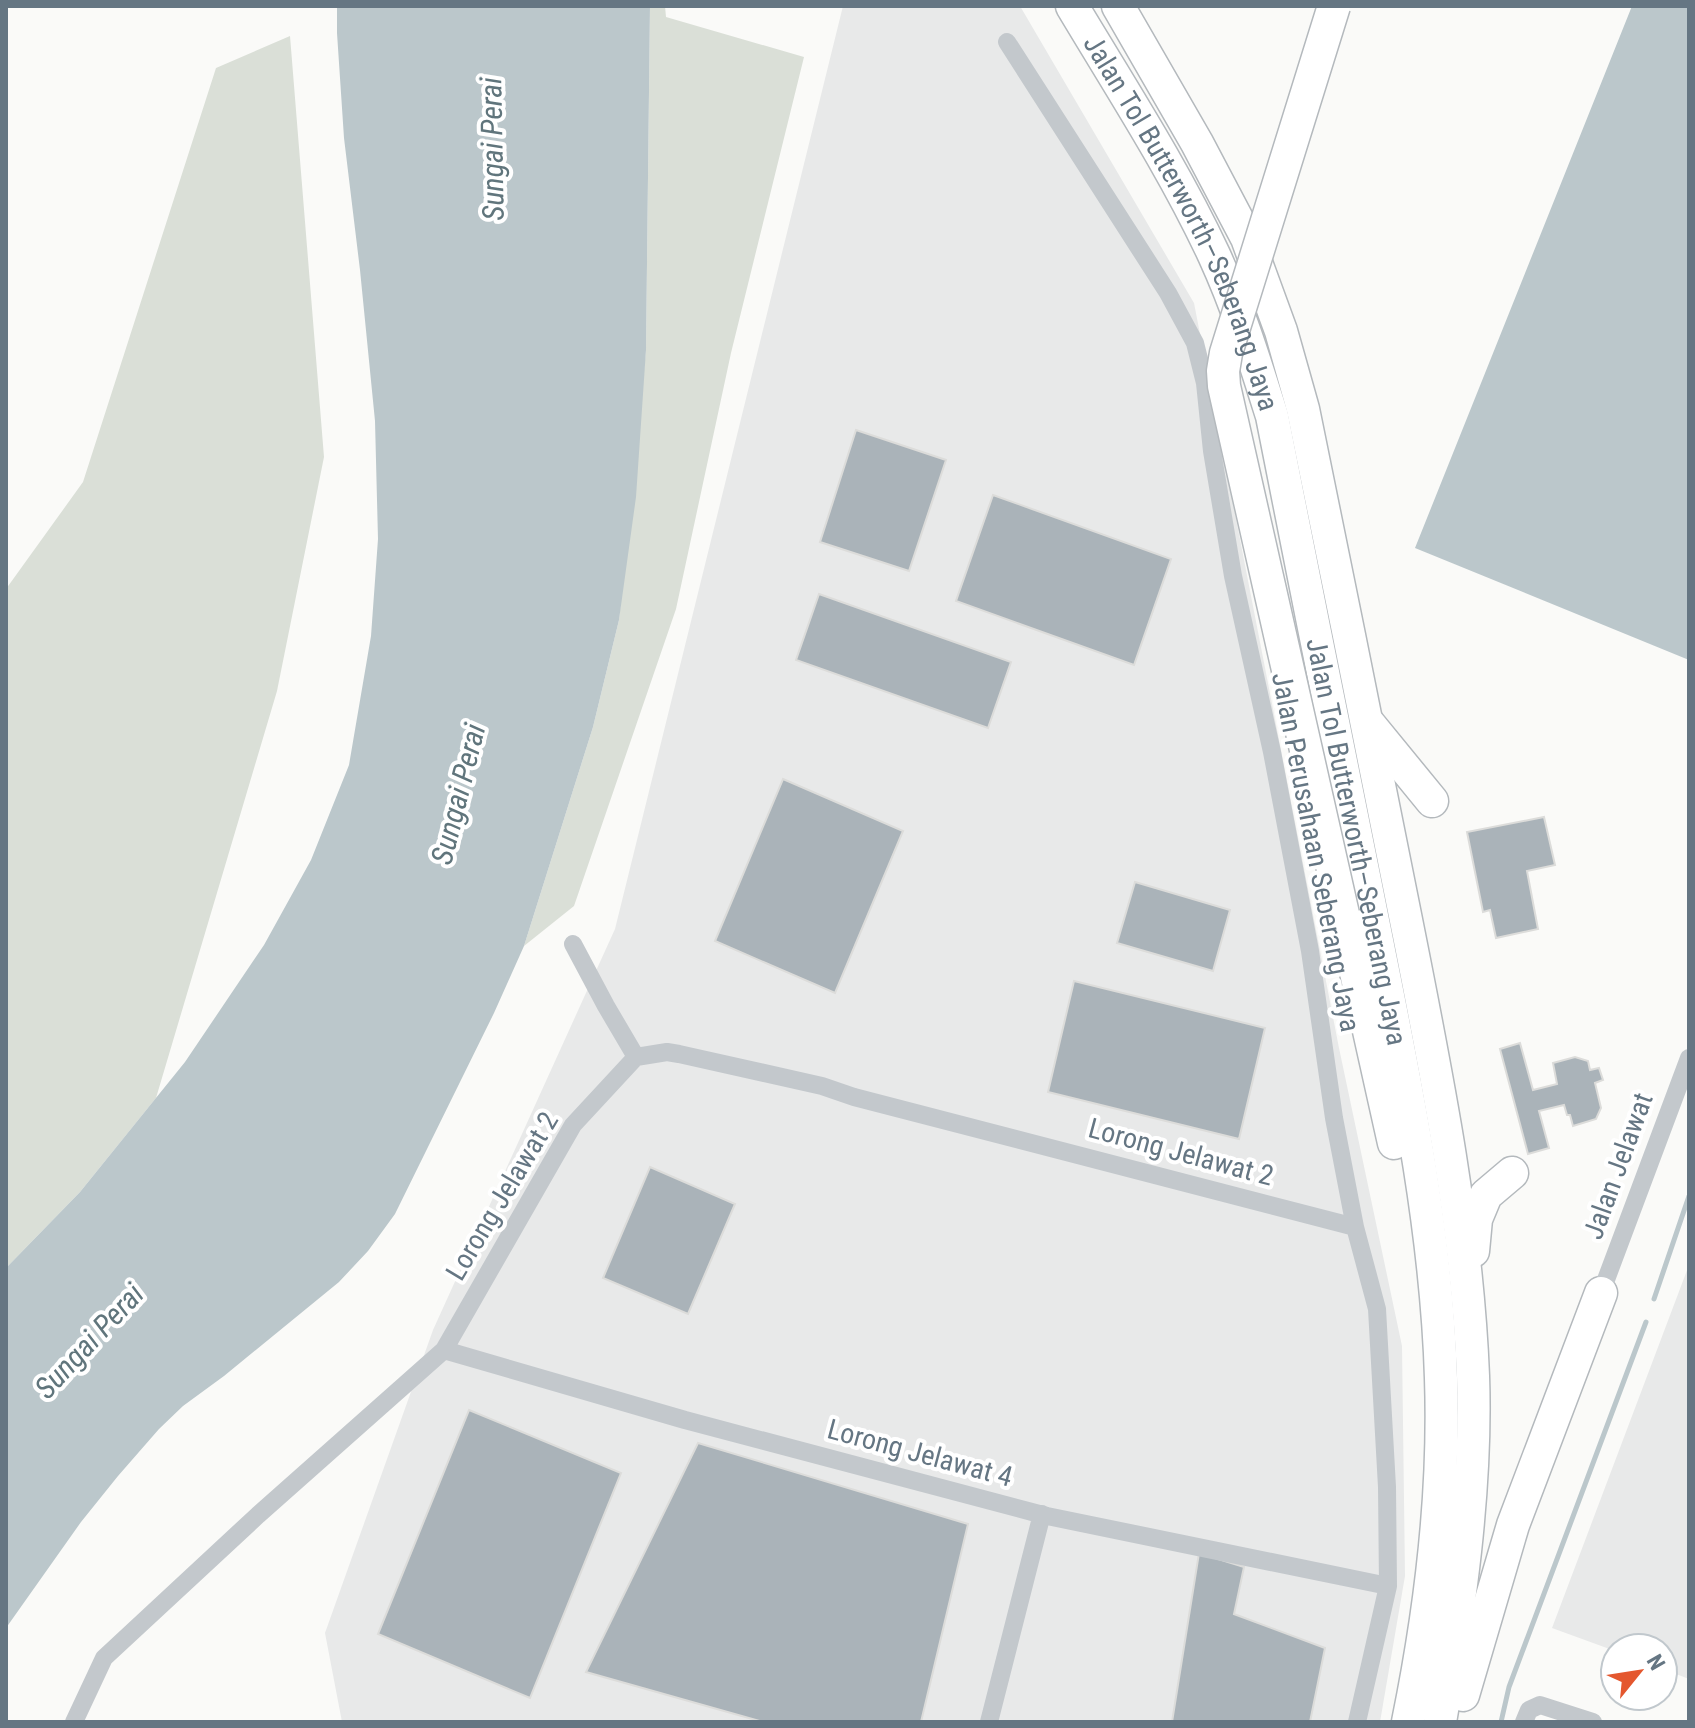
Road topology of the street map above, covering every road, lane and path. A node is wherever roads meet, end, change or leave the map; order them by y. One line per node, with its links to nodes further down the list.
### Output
1 (1072, 6): 13 (highway, Jalan Tol Butterworth–Seberang Jaya)
2 (1118, 6): 5 (highway, Jalan Tol Butterworth–Seberang Jaya)
3 (1334, 6): 13 (highway, bridge)
4 (1007, 42): 11 (street, Jalan Perusahaan Seberang Jaya)
5 (1367, 722): 6 (highway); 13 (highway, Jalan Tol Butterworth–Seberang Jaya)
6 (1432, 801)
7 (573, 944): 8 (street)
8 (636, 1057): 11 (street, Lorong Jelawat 2); 14 (street, Lorong Jelawat 2)
9 (1689, 1058): 12 (street, Jalan Jelawat)
10 (1512, 1173): 13 (highway)
11 (1355, 1227): 16 (street, Jalan Perusahaan Seberang Jaya)
12 (1601, 1293): 23 (highway)
13 (1452, 1301): 21 (highway, Jalan Tol Butterworth–Seberang Jaya); 22 (highway, Jalan Tol Butterworth–Seberang Jaya)
14 (444, 1350): 15 (street, Lorong Jelawat 4); 18 (street, Lorong Jelawat 2)
15 (1042, 1514): 16 (street, Lorong Jelawat 4); 19 (street)
16 (1388, 1586): 20 (street, Jalan Perusahaan Seberang Jaya)
17 (1526, 1716): 24 (street)
18 (74, 1722)
19 (989, 1722)
20 (1357, 1722)
21 (1408, 1722)
22 (1440, 1722)
23 (1455, 1722)
24 (1593, 1722)

